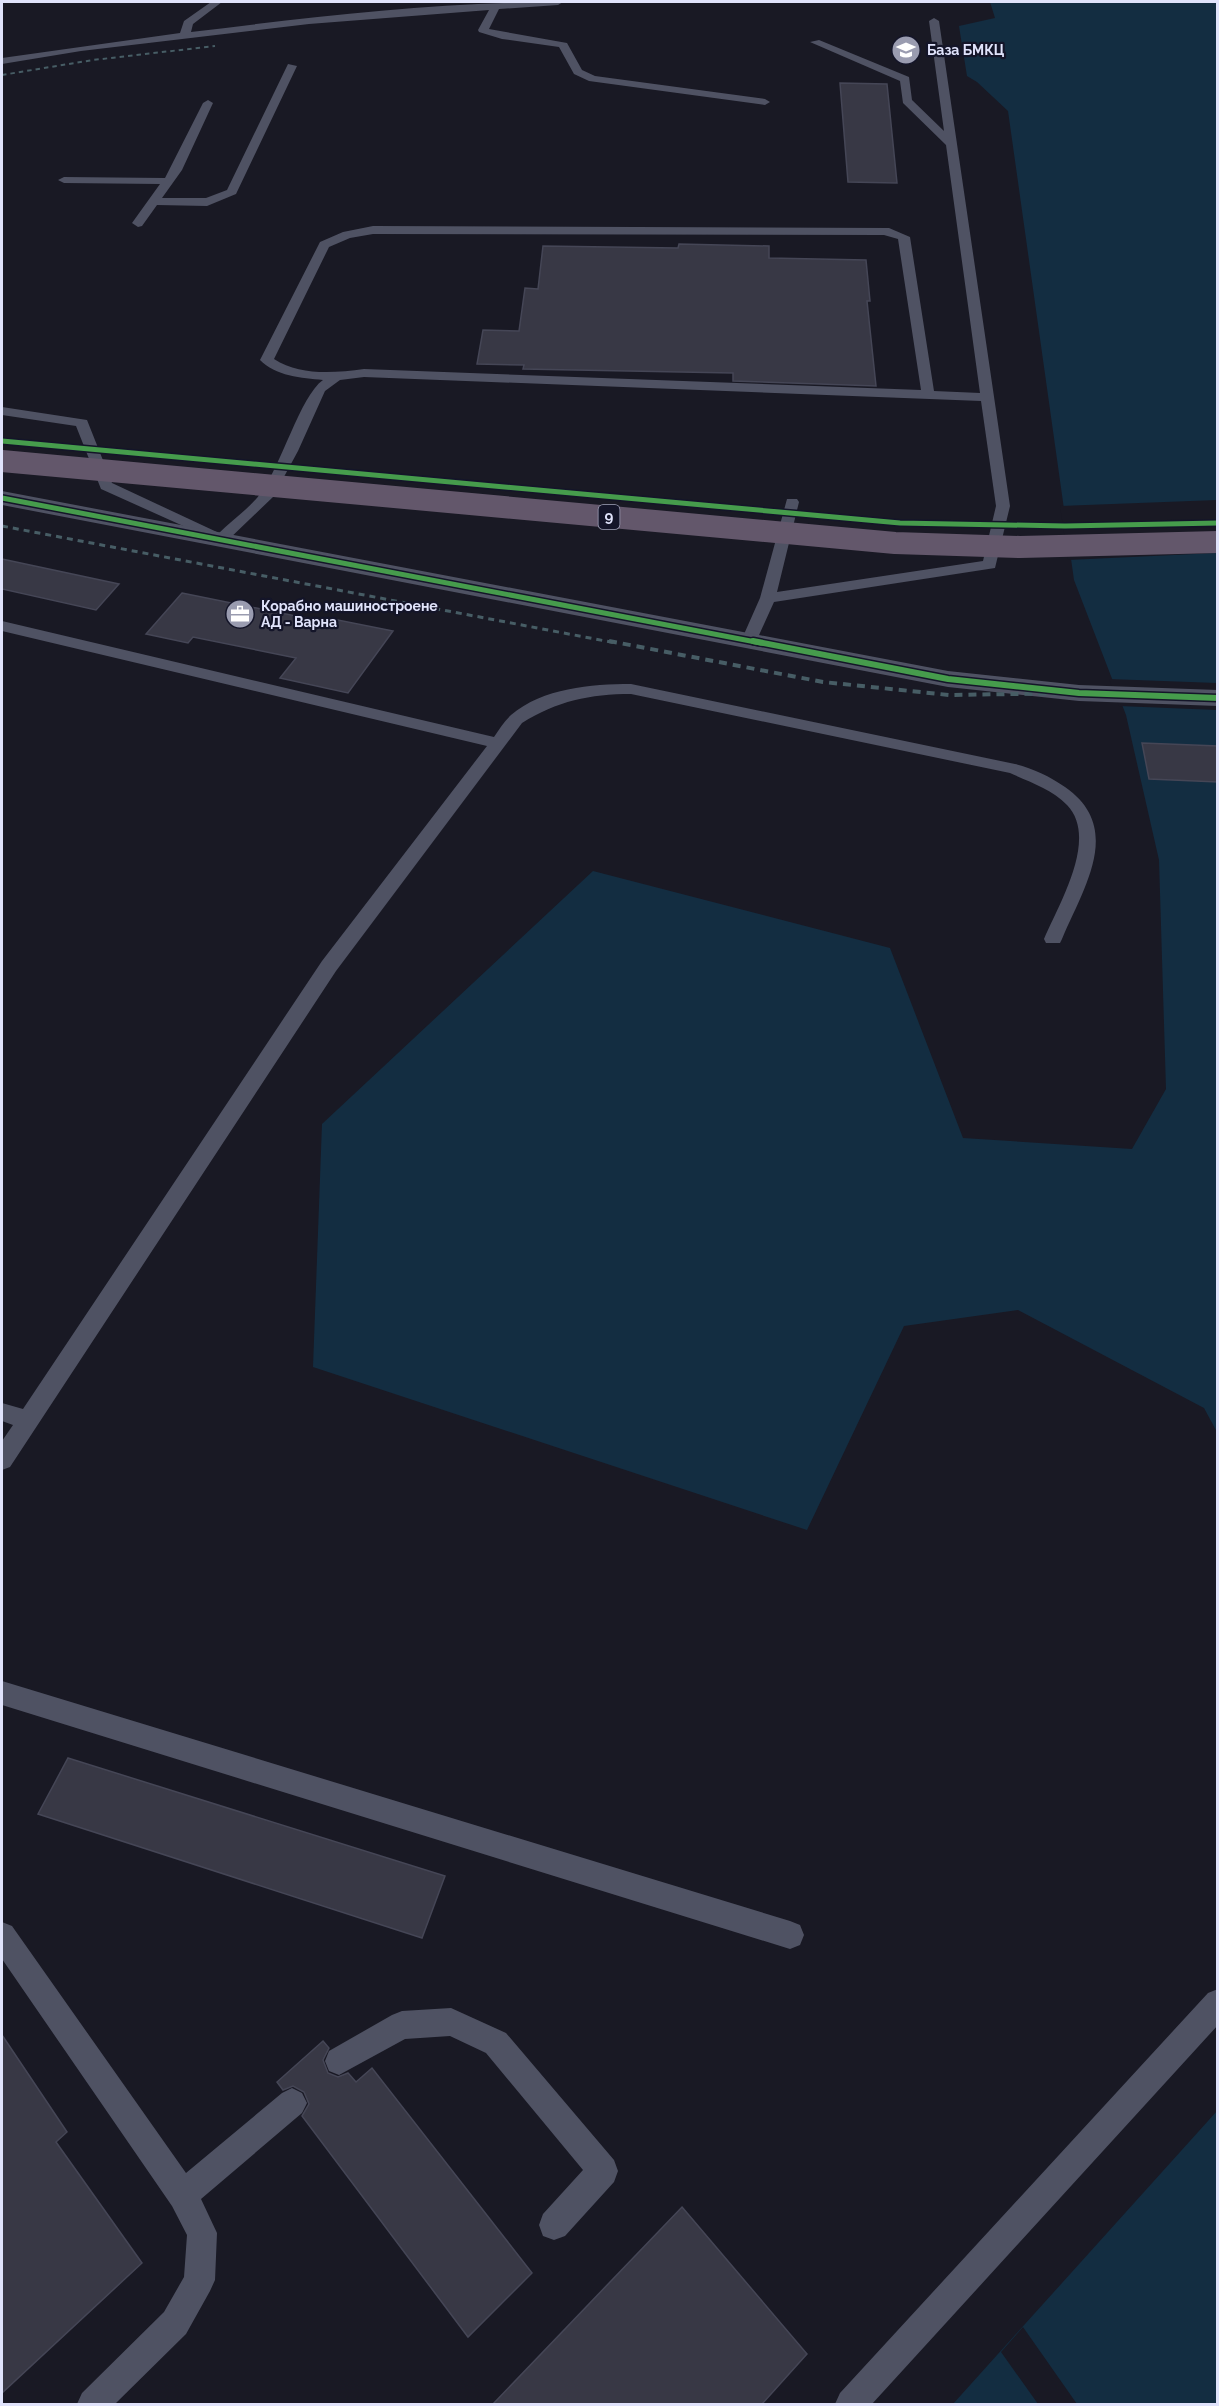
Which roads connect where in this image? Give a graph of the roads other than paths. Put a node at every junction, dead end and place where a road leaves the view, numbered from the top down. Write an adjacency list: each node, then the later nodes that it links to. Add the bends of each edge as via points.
1 (217, 2): 7 (lane, via 188,23)
2 (558, 2): 4 (lane)
3 (344, 8): 5 (lane)
4 (495, 8): 5 (lane); 11 (lane, via 483,30 497,37 563,45 578,72 593,79)
5 (309, 21): 7 (lane)
6 (934, 21): 13 (lane)
7 (185, 34): 9 (lane)
8 (815, 42): 13 (lane, via 904,79 907,101)
9 (2, 61)
10 (292, 66): 16 (lane, via 231,192 207,202)
11 (765, 102)
12 (208, 104): 15 (lane)
13 (950, 143): 20 (lane)
14 (64, 180): 15 (lane)
15 (168, 181): 16 (lane)
16 (154, 201): 17 (lane)
17 (138, 223)
18 (336, 377): 19 (lane, via 364,373); 19 (lane, via 292,372 267,360 324,245 347,235 373,230 885,231 904,237); 27 (lane, via 319,389 266,497)
19 (928, 395): 20 (lane)
20 (987, 397): 29 (lane, via 1003,506 990,565)
21 (2, 411): 27 (lane, via 82,423 106,486)
22 (2, 441): 26 (highway, 9, via 900,523)
23 (2, 461): 28 (highway, 9, bridge, via 895,543 1031,547)
24 (2, 498): 27 (street)
25 (792, 502): 29 (lane)
26 (1218, 524)
27 (221, 539): 31 (street)
28 (1218, 542)
29 (768, 598): 31 (lane)
30 (2, 626): 33 (lane)
31 (749, 641): 32 (street, via 948,679 1079,693)
32 (1218, 698)
33 (497, 743): 34 (lane, via 516,719 540,703 601,688 631,689 1015,769 1062,791 1088,822 1088,855); 36 (lane, via 329,966)
34 (1053, 939)
35 (2, 1412): 36 (lane)
36 (26, 1419): 37 (lane)
37 (2, 1460)
38 (2, 1693): 39 (lane)
39 (790, 1935)
40 (2, 1936): 44 (lane)
41 (1218, 2003): 47 (lane)
42 (339, 2061): 45 (lane, via 402,2025 451,2022 496,2043 603,2171)
43 (292, 2103): 44 (lane)
44 (183, 2195): 46 (lane, via 202,2233 199,2280 175,2323)
45 (554, 2225)
46 (93, 2404)
47 (851, 2404)

